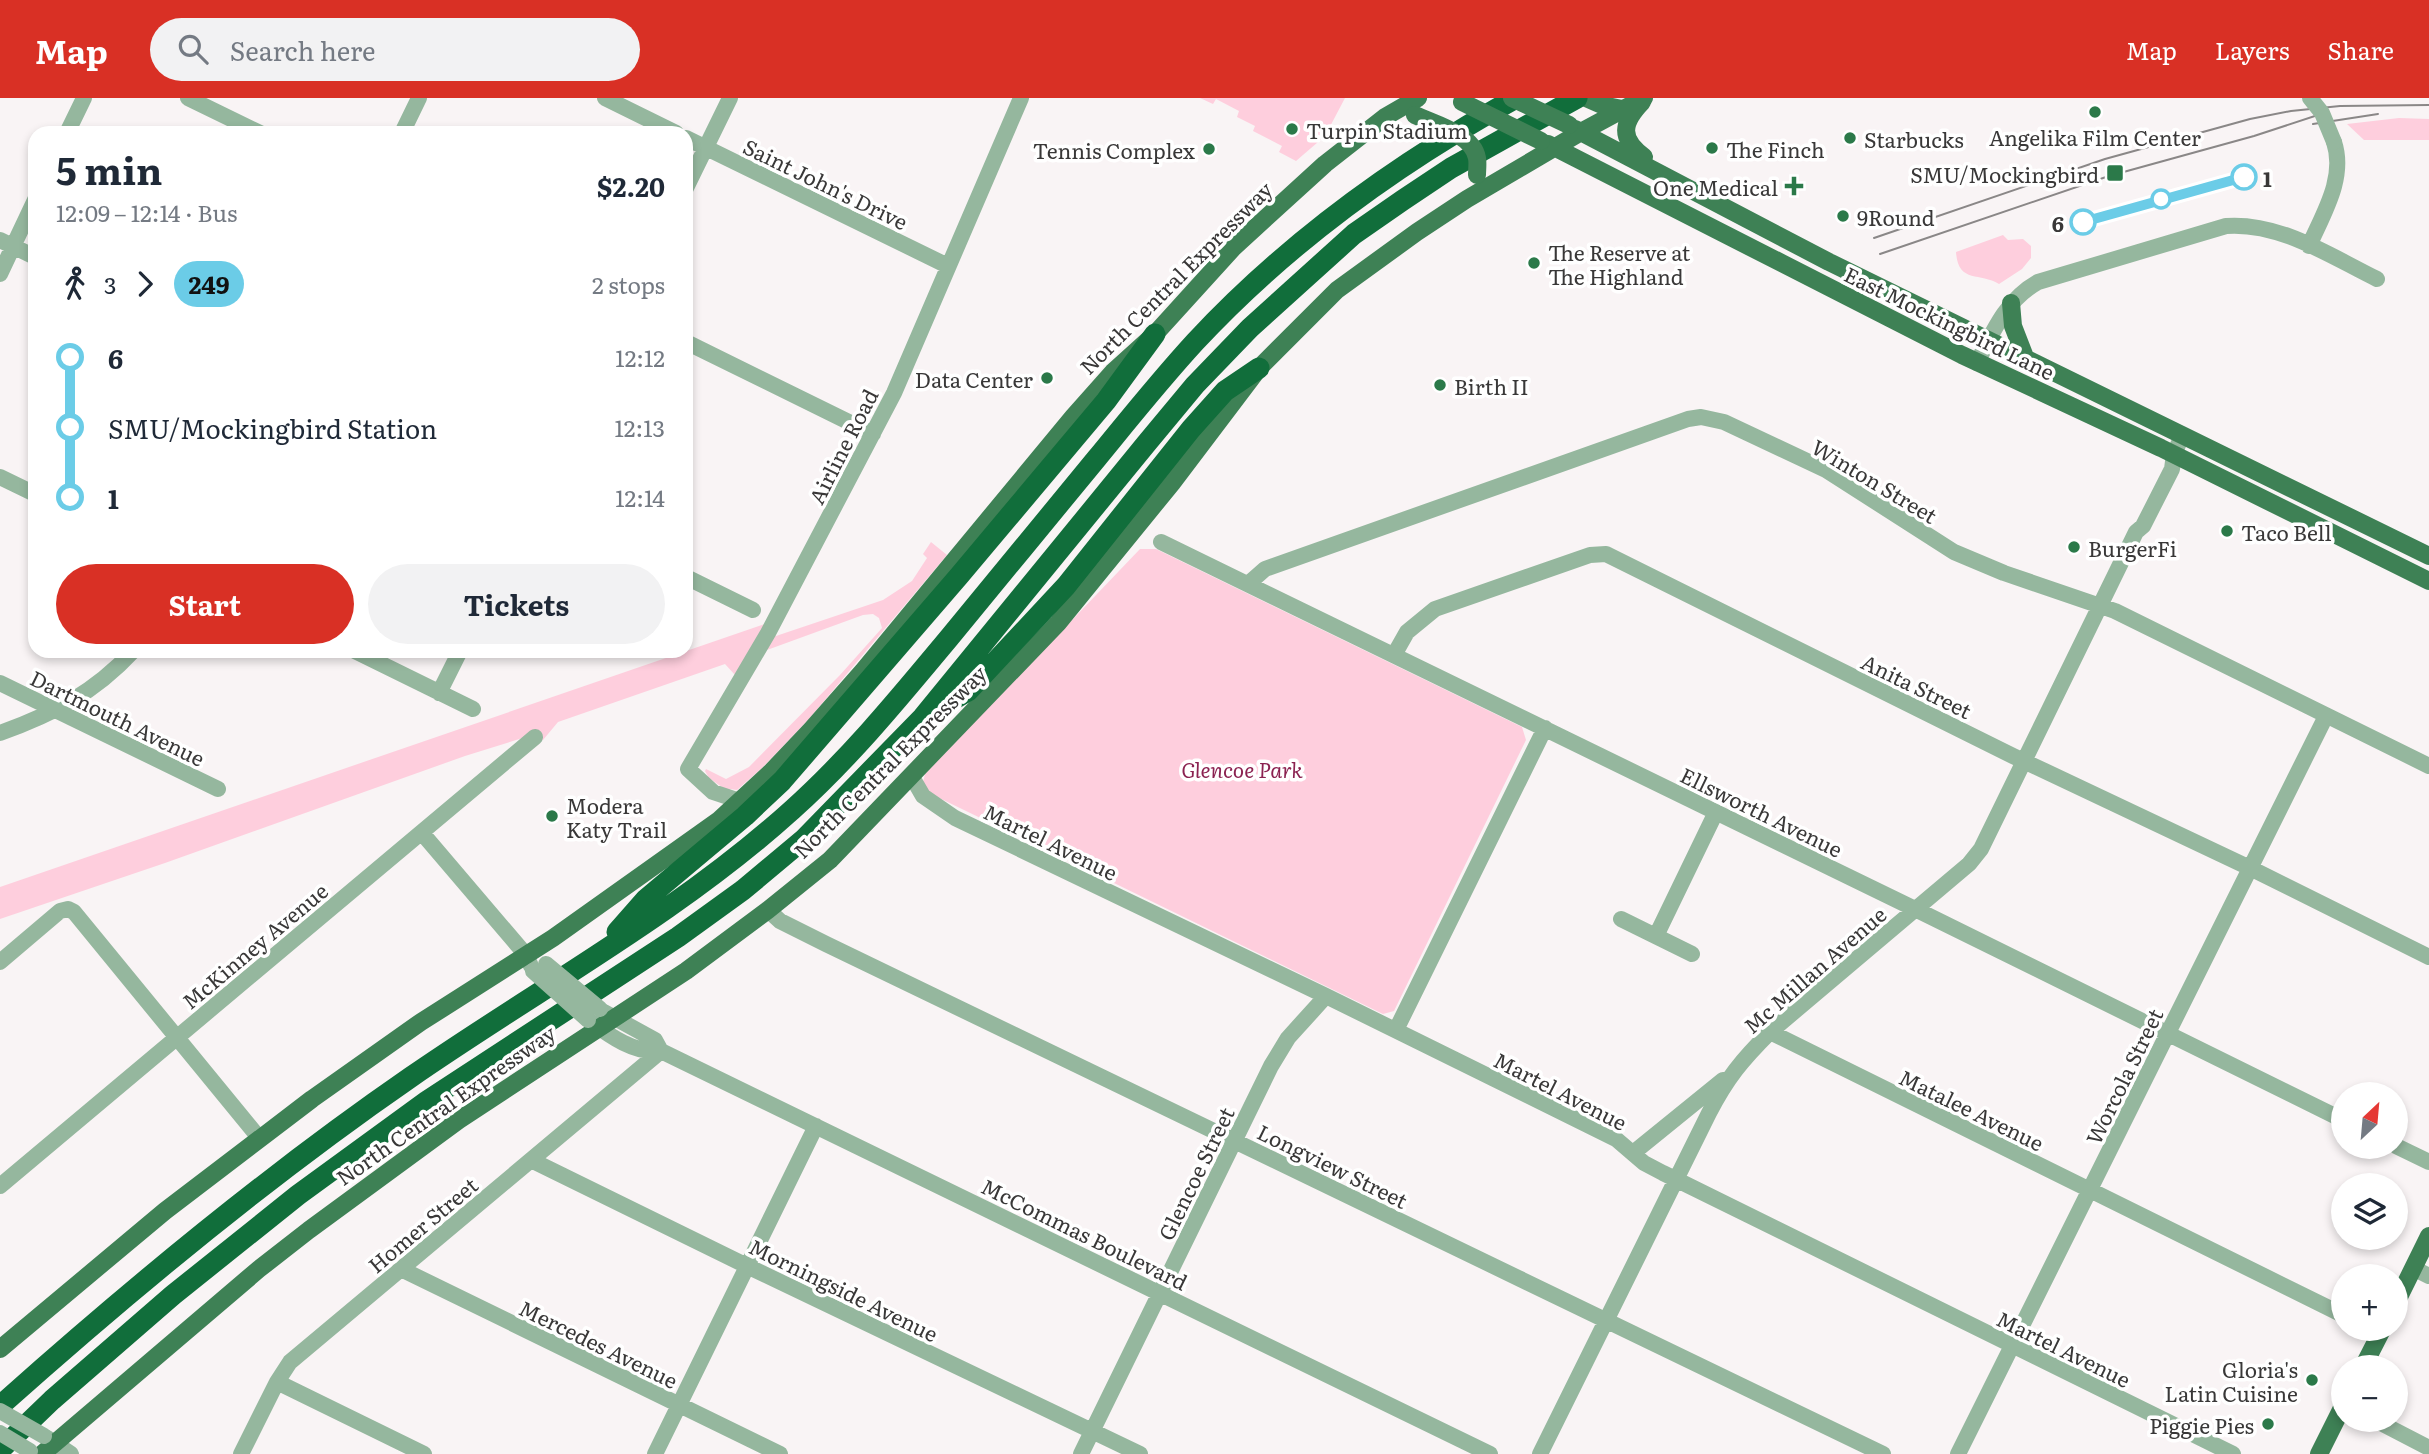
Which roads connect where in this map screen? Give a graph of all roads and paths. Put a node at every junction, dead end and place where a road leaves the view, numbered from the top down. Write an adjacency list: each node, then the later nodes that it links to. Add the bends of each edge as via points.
1 (84, 98): 17 (street)
2 (188, 98): 18 (street)
3 (419, 98): 19 (street)
4 (605, 98): 20 (street)
5 (730, 98): 24 (street)
6 (1021, 98): 34 (street, Airline Road)
7 (1394, 98): 16 (main road)
8 (1514, 98): 21 (main road, East Mockingbird Lane, bridge); 89 (highway, North Central Expressway, via 1371,187 1252,285 1170,370 906,691 839,765 719,871)
9 (1577, 98): 71 (highway, North Central Expressway, via 1451,168 1354,234 1250,328 1179,405)
10 (1586, 98): 15 (main road)
11 (1645, 98): 15 (main road, North Central Expressway); 26 (main road, via 1628,120 1626,136 1633,148)
12 (2310, 98): 32 (street, bridge, via 2322,113 2338,161 2336,181)
13 (1458, 100): 23 (main road, East Mockingbird Lane, bridge)
14 (1416, 106): 16 (main road); 27 (main road, bridge, via 1462,137 1477,156 1477,175)
15 (1616, 107): 21 (main road, North Central Expressway)
16 (1385, 117): 40 (main road, North Central Expressway, via 1253,229)
17 (70, 126)
18 (246, 126)
19 (405, 126)
20 (662, 126)
21 (1575, 129): 23 (main road, North Central Expressway); 26 (main road, East Mockingbird Lane)
22 (693, 142): 24 (street, Saint John's Drive)
23 (1548, 144): 27 (main road, North Central Expressway); 31 (main road, East Mockingbird Lane)
24 (706, 148): 25 (street); 34 (street, Saint John's Drive)
25 (693, 174)
26 (1668, 176): 29 (main road, East Mockingbird Lane)
27 (1466, 200): 45 (main road, North Central Expressway, via 1337,290)
28 (28, 211): 30 (street)
29 (1752, 222): 31 (main road); 37 (main road, East Mockingbird Lane)
30 (7, 244): 33 (street); 35 (street)
31 (1742, 244): 39 (main road, East Mockingbird Lane)
32 (2309, 246): 36 (street); 38 (street, via 2276,231 2226,226 2038,282)
33 (28, 254)
34 (948, 266): 48 (street, Airline Road)
35 (0, 274)
36 (2377, 279)
37 (1899, 295): 39 (main road); 41 (main road, East Mockingbird Lane)
38 (2011, 303): 41 (street); 43 (main road, via 2013,326)
39 (1888, 318): 44 (main road, East Mockingbird Lane)
40 (1155, 334): 80 (main road, North Central Expressway, via 1073,417 863,671); 89 (highway, via 1097,411 782,781 646,899)
41 (1989, 339): 43 (main road, East Mockingbird Lane); 44 (street)
42 (693, 345): 48 (street)
43 (2025, 357): 46 (main road, East Mockingbird Lane)
44 (1978, 363): 47 (main road, East Mockingbird Lane)
45 (1259, 368): 71 (highway, via 1226,391 1191,429 1066,586 968,691); 77 (main road, North Central Expressway, via 1058,623)
46 (2071, 380): 47 (main road); 49 (main road, East Mockingbird Lane)
47 (2061, 400): 50 (main road, East Mockingbird Lane)
48 (873, 434): 79 (street, Airline Road, via 768,634 688,769)
49 (2182, 436): 50 (street, Mc Millan Avenue); 53 (main road, East Mockingbird Lane)
50 (2174, 454): 54 (main road, East Mockingbird Lane); 60 (street, Mc Millan Avenue, via 2172,469)
51 (0, 477): 52 (street)
52 (28, 491)
53 (2337, 511): 54 (main road); 56 (main road, East Mockingbird Lane)
54 (2328, 531): 58 (main road, East Mockingbird Lane)
55 (1161, 542): 59 (street, Ellsworth Avenue)
56 (2429, 556)
57 (693, 580): 61 (street)
58 (2429, 581)
59 (1248, 584): 60 (street, Winton Street, via 1265,569 1701,416 1724,422 1826,470 1954,552); 62 (street, Ellsworth Avenue)
60 (2100, 607): 70 (street, Winton Street); 75 (street, Mc Millan Avenue)
61 (753, 610)
62 (1394, 655): 72 (street, Ellsworth Avenue); 75 (street, Anita Street, via 1407,632 1435,609 1590,555 1606,554)
63 (125, 658): 69 (street)
64 (369, 658): 67 (street)
65 (456, 658): 67 (street)
66 (0, 683): 69 (street, Dartmouth Avenue)
67 (439, 693): 68 (street)
68 (473, 709)
69 (57, 710): 73 (street); 78 (street, Dartmouth Avenue)
70 (2326, 716): 76 (street, Winton Street); 84 (street, Worcola Street)
71 (923, 717): 132 (highway, North Central Expressway, via 804,839 743,890 427,1101 298,1195 173,1295)
72 (1545, 728): 81 (street, Ellsworth Avenue); 96 (street)
73 (0, 733)
74 (536, 737): 83 (street, McKinney Avenue)
75 (2025, 761): 84 (street, Anita Street); 85 (street, Mc Millan Avenue, via 1981,849)
76 (2429, 766)
77 (912, 777): 86 (main road, North Central Expressway, via 830,860); 94 (street, Martel Avenue, via 923,796 955,818)
78 (218, 789)
79 (713, 792): 80 (street, Airline Road); 82 (street)
80 (740, 801): 82 (main road, North Central Expressway)
81 (1716, 812): 85 (street, Ellsworth Avenue); 88 (street)
82 (719, 820): 93 (main road, North Central Expressway, via 622,890)
83 (422, 833): 93 (street, McCommas Boulevard); 99 (street, McKinney Avenue)
84 (2250, 868): 91 (street, Anita Street); 98 (street, Worcola Street)
85 (1915, 909): 97 (street, Mc Millan Avenue); 98 (street, Ellsworth Avenue)
86 (768, 910): 95 (main road, North Central Expressway, via 686,971); 105 (street, Longview Street, via 780,921)
87 (1621, 919): 88 (street)
88 (1656, 936): 90 (street)
89 (601, 951): 125 (highway, North Central Expressway, via 403,1082 274,1177 138,1285)
90 (1692, 954)
91 (2429, 957)
92 (0, 962): 99 (street, via 68,909)
93 (535, 963): 95 (street, McCommas Boulevard, bridge); 104 (main road, North Central Expressway, via 421,1021)
94 (1326, 996): 96 (street, Martel Avenue); 105 (street, Glencoe Street, via 1279,1050)
95 (600, 1019): 100 (street, McCommas Boulevard, via 615,1038 646,1053); 130 (main road, North Central Expressway, via 258,1269)
96 (1396, 1030): 107 (street, Martel Avenue, via 1616,1139)
97 (1770, 1032): 101 (street, Mc Millan Avenue); 112 (street, Matalee Avenue)
98 (2167, 1033): 102 (street, Ellsworth Avenue); 112 (street, Worcola Street)
99 (177, 1038): 104 (street); 111 (street, McKinney Avenue)
100 (661, 1051): 103 (street, McCommas Boulevard); 108 (street, Homer Street)
101 (1731, 1074): 107 (street); 110 (street, Mc Millan Avenue)
102 (2331, 1114)
103 (816, 1126): 114 (street); 118 (street, McCommas Boulevard)
104 (260, 1139): 122 (main road, North Central Expressway)
105 (1234, 1141): 118 (street, Glencoe Street); 120 (street, Longview Street)
106 (2408, 1152): 109 (street)
107 (1633, 1153): 110 (street, Martel Avenue)
108 (531, 1160): 114 (street, Morningside Avenue); 115 (street, Homer Street)
109 (2429, 1162)
110 (1676, 1180): 120 (street, Mc Millan Avenue); 121 (street, Martel Avenue)
111 (0, 1186)
112 (2090, 1191): 119 (street, Matalee Avenue); 121 (street, Worcola Street)
113 (2429, 1236): 116 (main road)
114 (747, 1266): 124 (street); 127 (street, Morningside Avenue)
115 (401, 1269): 123 (street, Homer Street, via 290,1362); 124 (street, Mercedes Avenue)
116 (2421, 1272): 117 (main road)
117 (2408, 1288)
118 (1160, 1292): 127 (street, Glencoe Street); 140 (street, McCommas Boulevard)
119 (2331, 1309)
120 (1606, 1320): 141 (street, Mc Millan Avenue); 142 (street, Longview Street)
121 (2012, 1346): 143 (street, Worcola Street); 144 (street, Martel Avenue)
122 (0, 1349)
123 (277, 1382): 134 (street, Homer Street); 135 (street)
124 (679, 1405): 136 (street); 137 (street, Mercedes Avenue)
125 (0, 1407): 130 (street, bridge)
126 (2331, 1430): 145 (main road)
127 (1092, 1431): 138 (street, Glencoe Street); 139 (street, Morningside Avenue)
128 (2398, 1432): 131 (street)
129 (0, 1433): 130 (street, bridge)
130 (42, 1447): 133 (street)
131 (2429, 1448)
132 (0, 1450)
133 (71, 1454)
134 (241, 1454)
135 (424, 1454)
136 (655, 1454)
137 (780, 1454)
138 (1081, 1454)
139 (1140, 1454)
140 (1490, 1454)
141 (1540, 1454)
142 (1883, 1454)
143 (1958, 1454)
144 (2233, 1454)
145 (2319, 1454)

